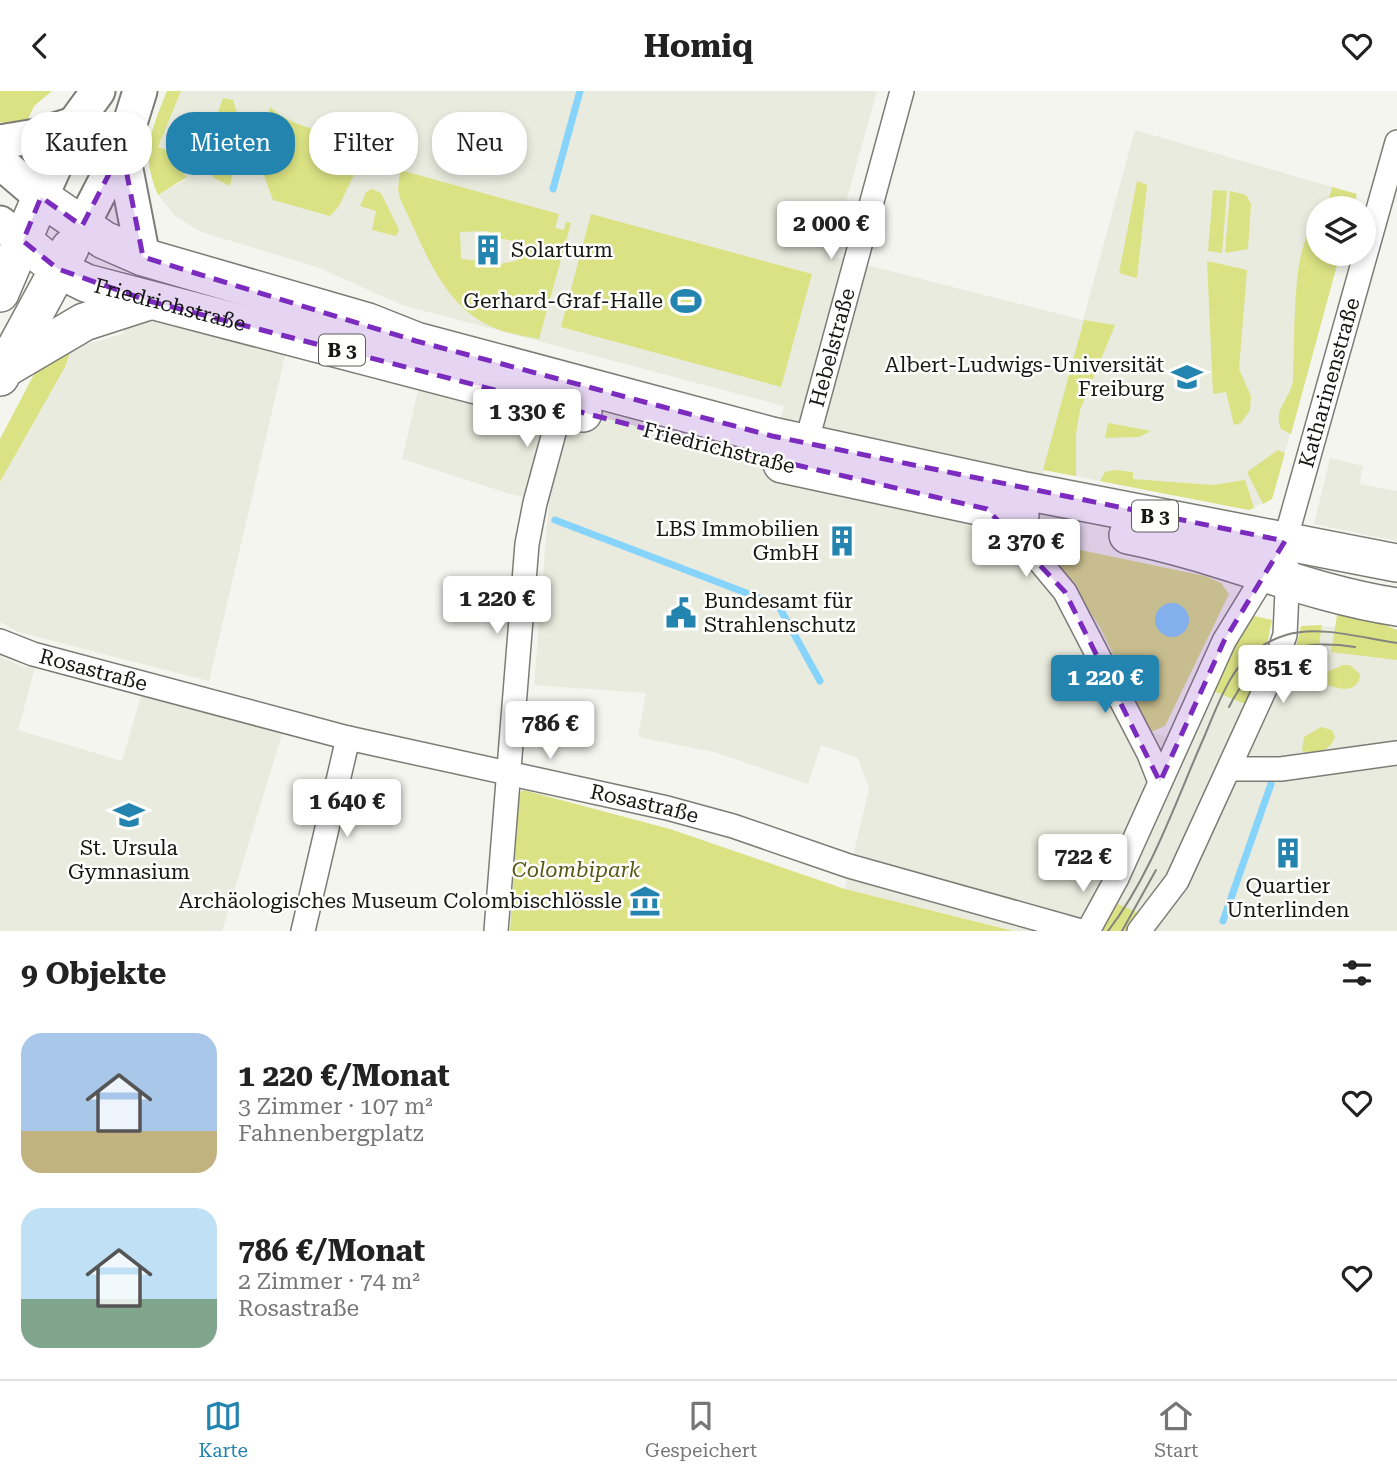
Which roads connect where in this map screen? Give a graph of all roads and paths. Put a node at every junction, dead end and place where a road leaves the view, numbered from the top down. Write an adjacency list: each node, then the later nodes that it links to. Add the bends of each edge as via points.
1 (98, 91): 4 (main road)
2 (140, 91): 5 (main road)
3 (902, 91): 22 (street, Hebelstraße)
4 (83, 112)
5 (133, 112)
6 (21, 139): 7 (main road)
7 (0, 142)
8 (1397, 142): 24 (street, Katharinenstraße)
9 (0, 162): 13 (main road)
10 (51, 175): 13 (main road)
11 (110, 175): 14 (main road)
12 (127, 175): 16 (main road)
13 (41, 197): 14 (main road, B 3); 15 (main road)
14 (82, 226): 16 (main road, Friedrichstraße / B 3); 17 (main road)
15 (11, 232): 17 (main road, Friedrichstraße); 18 (main road)
16 (143, 257): 22 (main road, Friedrichstraße / B 3, via 368,322 416,341)
17 (58, 269): 19 (main road, Friedrichstraße, via 86,283); 20 (main road)
18 (0, 293)
19 (149, 301): 20 (main road, via 84,322); 21 (main road, Friedrichstraße / B 3)
20 (2, 373)
21 (561, 407): 23 (main road, Friedrichstraße / B 3, via 828,475); 32 (street, via 527,544)
22 (806, 444): 24 (main road, Friedrichstraße / B 3)
23 (986, 509): 26 (main road, Friedrichstraße / B 3, via 1159,541); 33 (street, via 1065,592)
24 (1285, 541): 25 (main road, B 3); 26 (street, Katharinenstraße)
25 (1397, 563)
26 (1278, 577): 27 (main road, B 3, via 1322,592); 31 (street, via 1285,635 1281,652); 33 (street, Katharinenstraße, via 1224,641)
27 (1397, 607)
28 (0, 641): 29 (street, Rosastraße, via 33,655)
29 (348, 738): 32 (street, Rosastraße); 35 (street)
30 (1397, 753): 31 (street, via 1255,771)
31 (1228, 769): 34 (street)
32 (507, 775): 36 (street); 37 (street, Rosastraße, via 733,826 849,866)
33 (1160, 782): 38 (street, Katharinenstraße)
34 (1152, 927)
35 (303, 931)
36 (496, 931)
37 (1080, 931)
38 (1088, 931)

